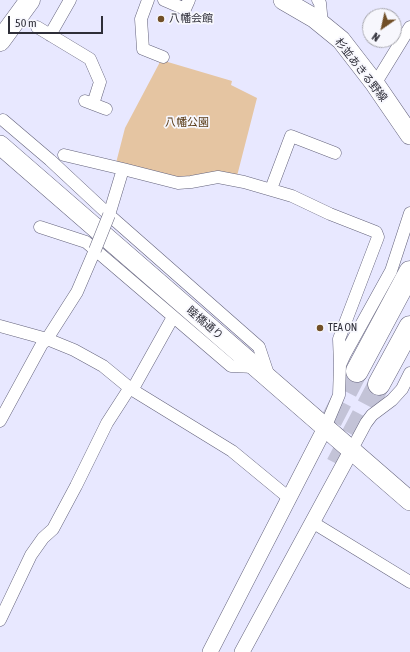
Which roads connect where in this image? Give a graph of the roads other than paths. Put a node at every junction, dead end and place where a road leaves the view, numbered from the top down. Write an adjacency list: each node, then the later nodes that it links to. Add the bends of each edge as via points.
1 (30, 0): 12 (highway)
2 (70, 0): 11 (street)
3 (148, 0): 13 (street, via 141,19 143,50)
4 (164, 0): 5 (street, via 185,9)
5 (189, 0)
6 (283, 0): 8 (main road, 杉並あきる野線)
7 (320, 1): 8 (street)
8 (322, 24): 14 (main road, 杉並あきる野線, via 341,40)
9 (37, 26): 11 (street)
10 (410, 27): 14 (street)
11 (50, 35): 15 (street, via 90,59 100,82 89,103)
12 (0, 41)
13 (162, 56)
14 (374, 84): 17 (main road, 杉並あきる野線)
15 (106, 109)
16 (3, 120): 24 (street)
17 (410, 135)
18 (0, 145): 33 (main road, 睦橋通り)
19 (335, 153): 22 (street, via 291,136)
20 (64, 155): 21 (street)
21 (123, 169): 22 (street, via 178,183 218,177); 24 (street)
22 (271, 189): 32 (street, via 376,232 378,238 339,339)
23 (410, 213): 32 (street, via 391,271 345,354)
24 (109, 215): 26 (street, bridge); 33 (street, via 259,347)
25 (40, 227): 26 (street, via 86,242)
26 (95, 250): 28 (street); 31 (street, via 78,292)
27 (410, 272): 32 (highway)
28 (173, 317): 33 (street, via 231,366); 36 (street)
29 (0, 326): 31 (street)
30 (410, 327): 35 (highway)
31 (48, 338): 36 (street, via 103,366); 37 (street, via 42,344)
32 (349, 368): 38 (street)
33 (263, 372): 38 (main road, 睦橋通り)
34 (410, 373): 39 (street, via 402,389 372,415)
35 (379, 384)
36 (131, 388): 40 (street, via 232,451); 44 (street, via 107,423 53,529 30,555)
37 (0, 421)
38 (325, 428): 39 (main road, 睦橋通り); 40 (street)
39 (351, 451): 41 (main road, 睦橋通り); 42 (street)
40 (289, 498): 45 (street)
41 (410, 501)
42 (312, 522): 43 (street); 46 (street)
43 (410, 582)
44 (0, 620)
45 (210, 652)
46 (242, 652)

